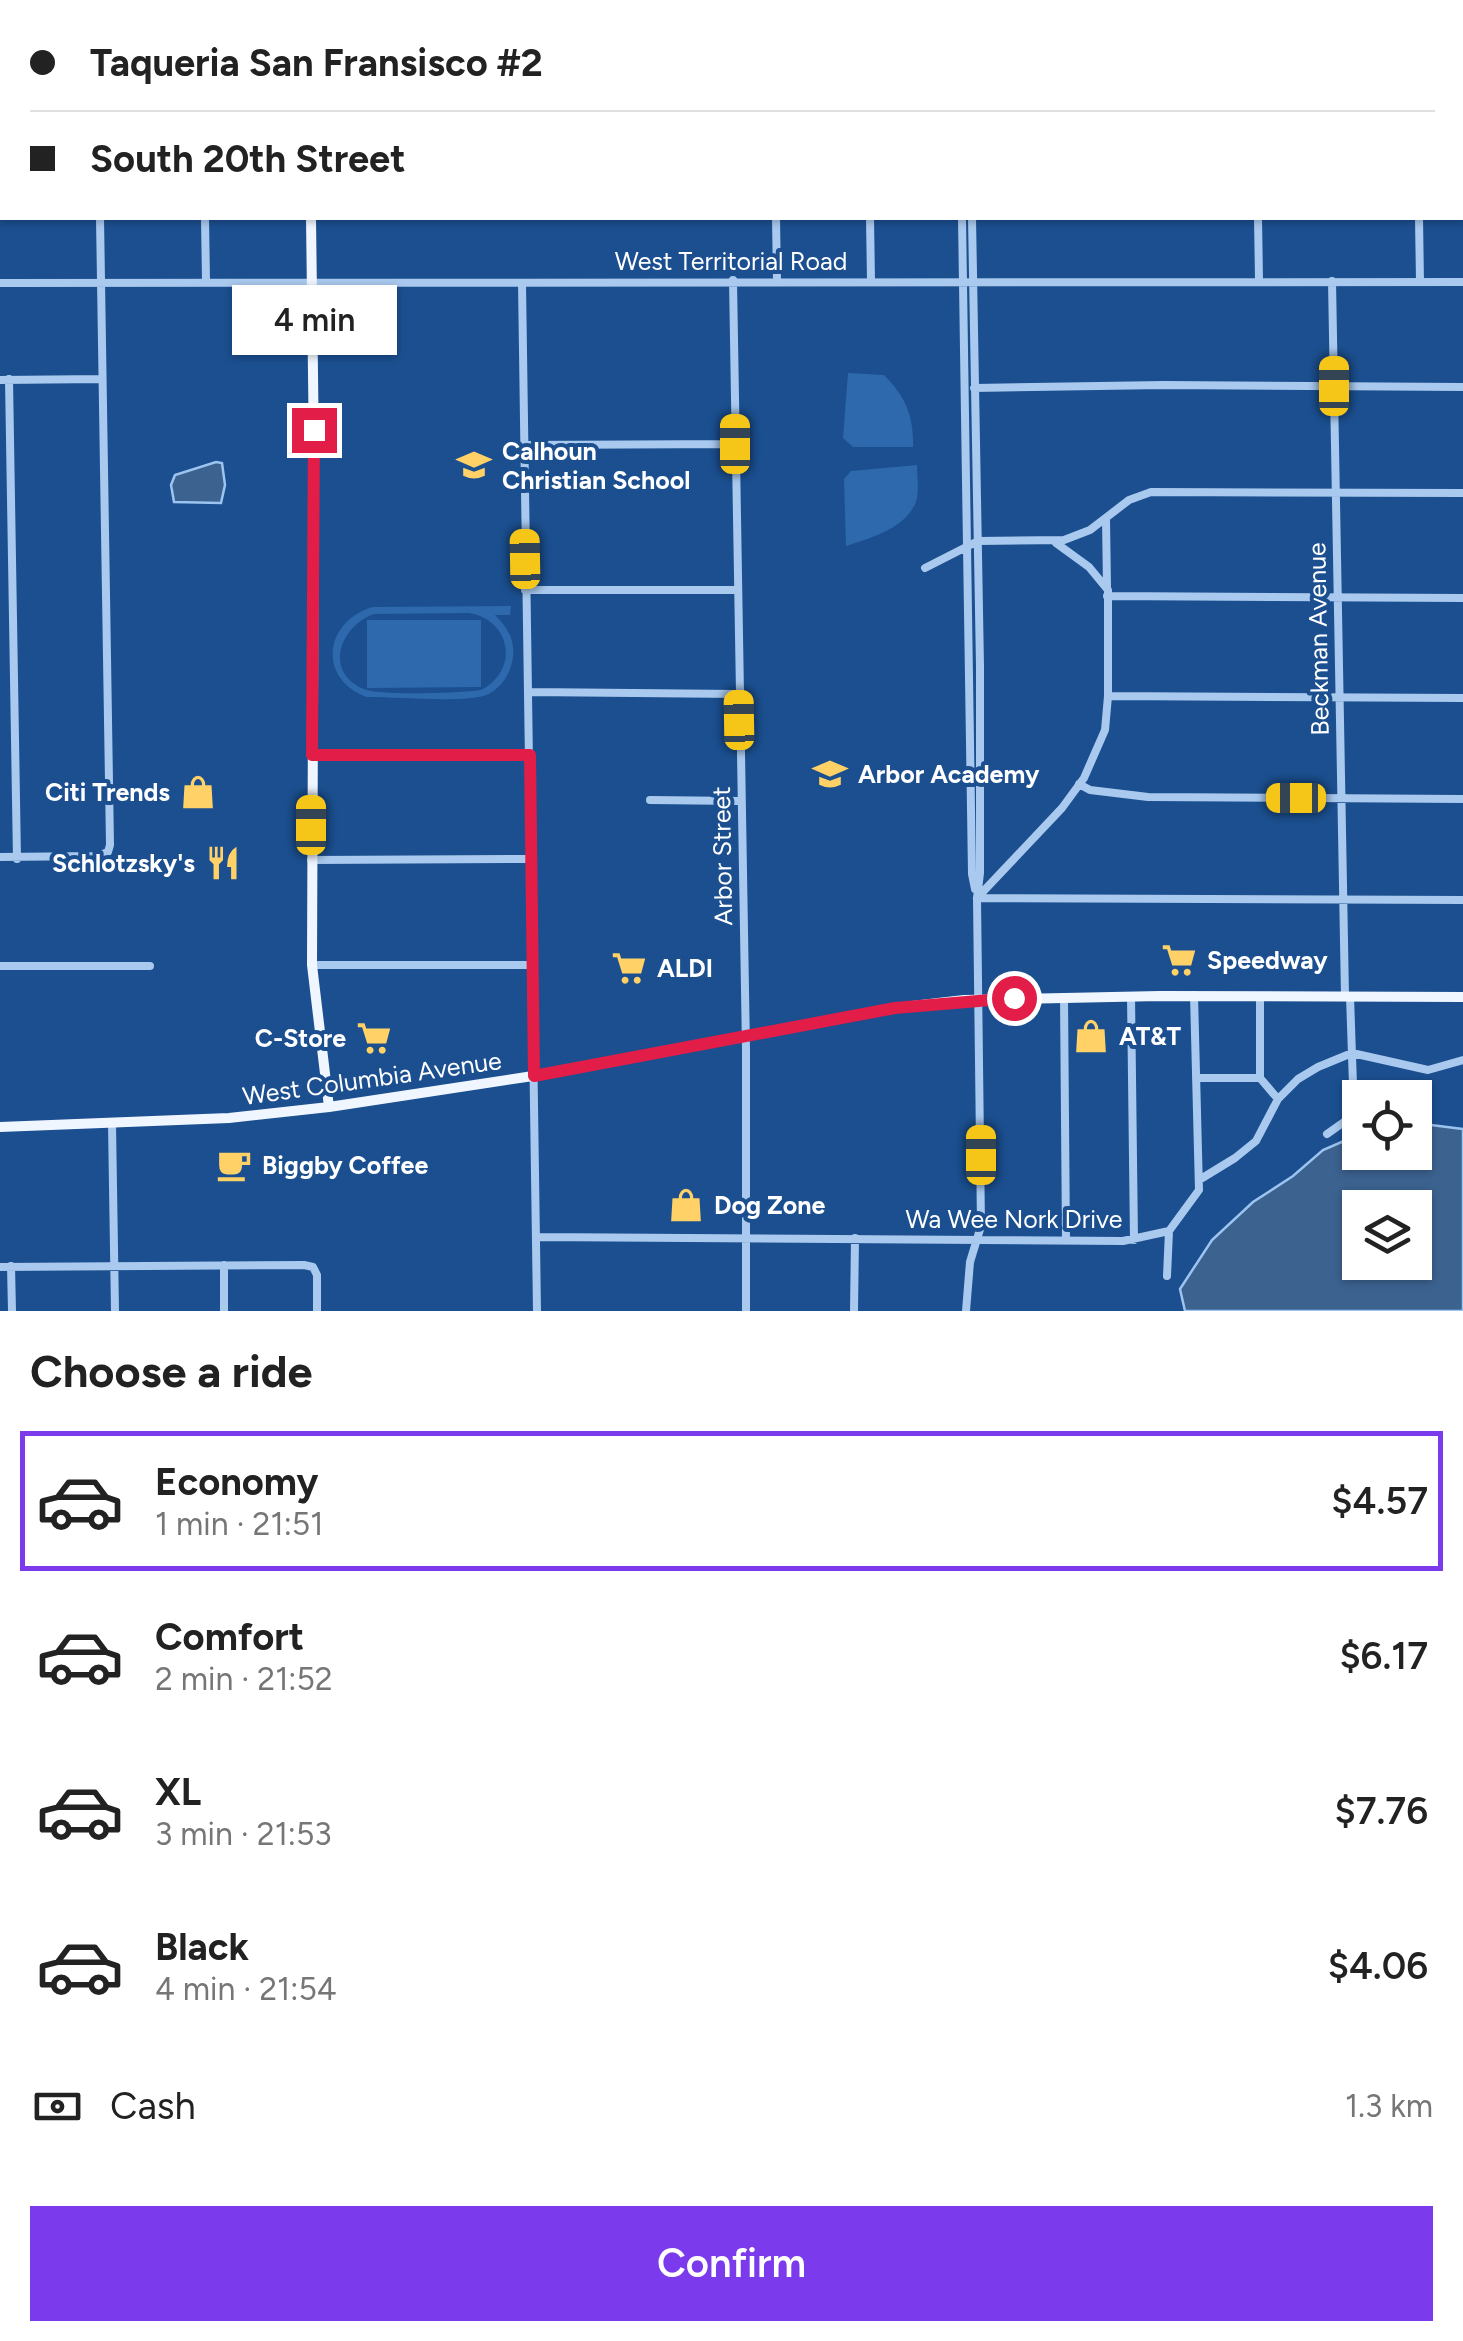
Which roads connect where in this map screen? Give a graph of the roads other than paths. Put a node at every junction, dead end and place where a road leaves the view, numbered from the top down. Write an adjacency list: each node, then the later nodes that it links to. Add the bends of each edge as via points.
1 (100, 220): 17 (street)
2 (205, 220): 18 (street)
3 (310, 220): 19 (main road)
4 (776, 220): 11 (street)
5 (870, 220): 12 (street)
6 (962, 220): 13 (street)
7 (972, 220): 14 (street)
8 (1258, 220): 15 (street)
9 (1419, 220): 20 (street)
10 (733, 280): 11 (street, West Territorial Road); 23 (street, West Territorial Road); 30 (street, Arbor Street)
11 (777, 280): 12 (street, West Territorial Road)
12 (871, 280): 13 (street, West Territorial Road)
13 (962, 280): 14 (street, West Territorial Road); 28 (street)
14 (973, 280): 15 (street, West Territorial Road); 28 (street)
15 (1259, 280): 16 (street, West Territorial Road)
16 (1332, 281): 20 (street, West Territorial Road); 26 (street, Beckman Avenue)
17 (101, 282): 18 (street, West Territorial Road); 22 (street, West Territorial Road); 24 (street)
18 (206, 282): 19 (street, West Territorial Road)
19 (312, 282): 23 (street, West Territorial Road); 49 (main road)
20 (1420, 282): 21 (street, West Territorial Road)
21 (1463, 282)
22 (0, 283)
23 (522, 283): 29 (street)
24 (102, 379): 25 (street); 57 (street, via 110,846 97,856)
25 (4, 380): 48 (street)
26 (1334, 386): 27 (street); 28 (street); 31 (street, Beckman Avenue)
27 (1463, 387)
28 (969, 388): 34 (street)
29 (522, 444): 30 (street); 37 (street)
30 (735, 444): 38 (street, Arbor Street)
31 (1336, 491): 32 (street); 33 (street, via 1151,492); 40 (street, Beckman Avenue)
32 (1463, 493)
33 (1106, 518): 35 (street); 39 (street)
34 (973, 543): 35 (street); 36 (street); 60 (street)
35 (1056, 543): 39 (street, via 1089,567)
36 (925, 568)
37 (526, 590): 38 (street); 42 (street)
38 (737, 590): 43 (street, Arbor Street)
39 (1108, 593): 40 (street); 44 (street)
40 (1338, 597): 41 (street); 45 (street, Beckman Avenue)
41 (1463, 598)
42 (529, 692): 43 (street); 50 (street)
43 (738, 694): 55 (street, Arbor Street)
44 (1108, 696): 45 (street); 51 (street, via 1105,730)
45 (1339, 697): 46 (street); 52 (street, Beckman Avenue)
46 (1463, 698)
47 (0, 713): 48 (street)
48 (14, 714): 57 (street)
49 (312, 755): 50 (street); 59 (main road)
50 (530, 755): 58 (street)
51 (1079, 784): 52 (street, via 1148,797); 60 (street)
52 (1341, 798): 53 (street); 61 (street, Beckman Avenue)
53 (1463, 799)
54 (650, 800): 55 (street)
55 (740, 801): 74 (street, Arbor Street)
56 (0, 857): 57 (street)
57 (17, 859)
58 (530, 859): 59 (street); 64 (street)
59 (311, 860): 63 (main road)
60 (976, 898): 61 (street); 73 (street)
61 (1343, 899): 62 (street); 70 (street, Beckman Avenue)
62 (1463, 900)
63 (312, 965): 64 (street); 81 (main road)
64 (532, 965): 77 (street)
65 (0, 966): 66 (street)
66 (150, 966)
67 (1130, 996): 68 (main road, West Columbia Avenue); 72 (main road, West Columbia Avenue); 92 (street)
68 (1194, 996): 69 (main road, West Columbia Avenue); 78 (street)
69 (1260, 996): 70 (main road, West Columbia Avenue); 79 (street)
70 (1348, 996): 71 (main road, West Columbia Avenue); 75 (street, Beckman Avenue)
71 (1463, 996)
72 (1064, 997): 73 (main road, West Columbia Avenue); 91 (street)
73 (980, 999): 74 (main road, West Columbia Avenue); 90 (street)
74 (745, 1036): 77 (main road, West Columbia Avenue); 88 (street, Arbor Street)
75 (1352, 1053): 76 (street, via 1428,1070); 80 (street, via 1298,1079); 84 (street, Beckman Avenue, via 1354,1116)
76 (1463, 1060)
77 (534, 1076): 81 (main road, West Columbia Avenue); 87 (street)
78 (1196, 1078): 79 (street); 85 (street)
79 (1260, 1078): 80 (street)
80 (1278, 1099): 85 (street, via 1256,1140)
81 (329, 1107): 82 (main road, West Columbia Avenue)
82 (112, 1124): 83 (main road, West Columbia Avenue); 94 (street)
83 (0, 1127)
84 (1328, 1134)
85 (1199, 1180): 86 (street, via 1197,1197)
86 (1169, 1231): 92 (street, Wa Wee Nork Drive); 97 (street)
87 (536, 1236): 88 (street, Wa Wee Nork Drive); 102 (street)
88 (746, 1237): 89 (street, Wa Wee Nork Drive); 103 (street, Arbor Street)
89 (854, 1238): 90 (street, Wa Wee Nork Drive); 104 (street)
90 (977, 1240): 91 (street, Wa Wee Nork Drive); 105 (street)
91 (1066, 1240): 92 (street, Wa Wee Nork Drive)
92 (1134, 1240)
93 (224, 1264): 94 (street); 100 (street); 101 (street, via 313,1267)
94 (114, 1265): 96 (street); 99 (street)
95 (0, 1266): 96 (street)
96 (12, 1266): 98 (street)
97 (1167, 1276)
98 (12, 1311)
99 (115, 1311)
100 (224, 1311)
101 (317, 1311)
102 (537, 1311)
103 (746, 1311)
104 (854, 1311)
105 (966, 1311)

